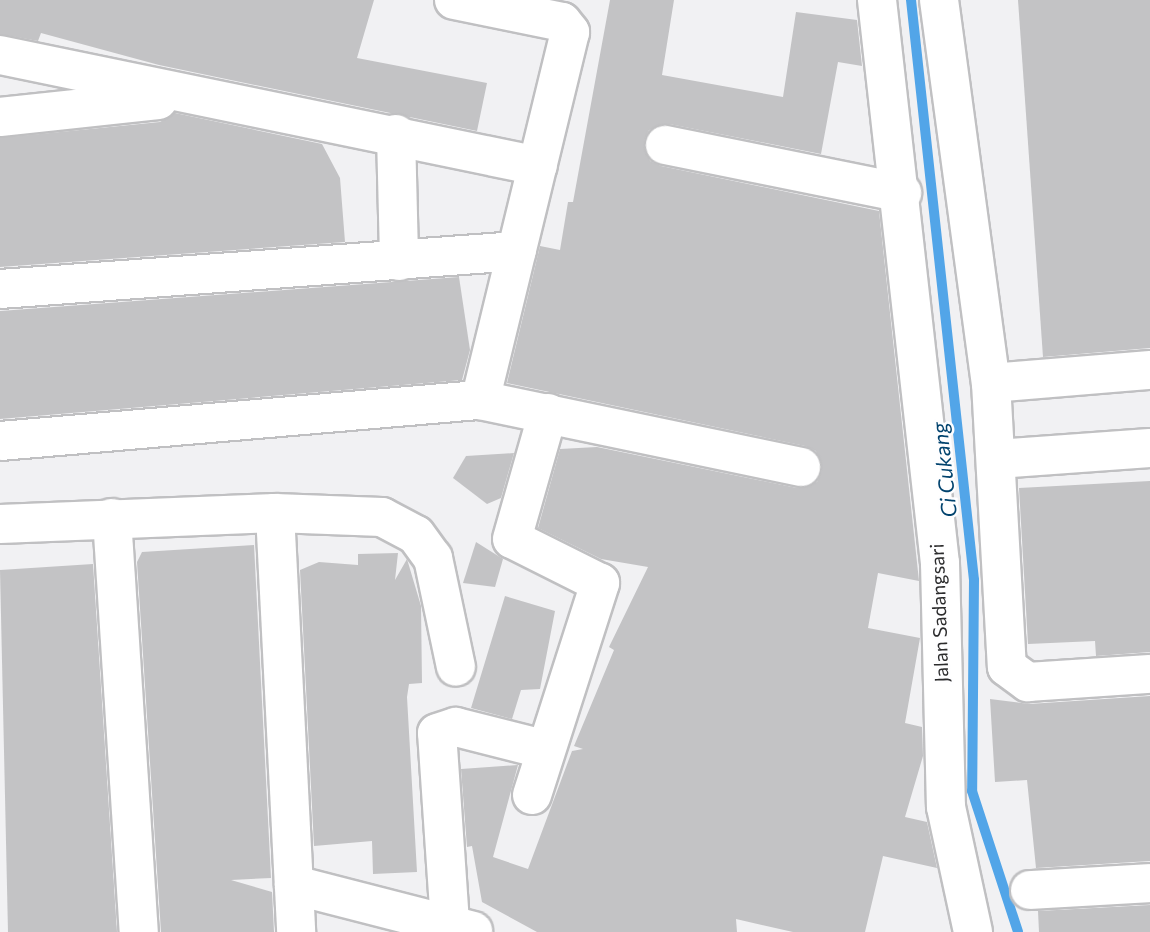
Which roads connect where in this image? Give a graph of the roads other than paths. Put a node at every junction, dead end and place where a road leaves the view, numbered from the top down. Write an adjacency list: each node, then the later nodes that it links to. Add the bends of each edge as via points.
1 (454, 0): 9 (street, via 562,22 570,32)
2 (877, 0): 10 (street, Jalan Sadangsari)
3 (939, 0): 15 (street)
4 (0, 55): 5 (street)
5 (191, 96): 6 (street); 7 (street)
6 (0, 117)
7 (396, 134): 9 (street); 12 (street)
8 (666, 145): 10 (street)
9 (538, 166): 11 (street)
10 (902, 193): 35 (street, Jalan Sadangsari, via 940,563 946,807)
11 (517, 251): 12 (street); 16 (street)
12 (399, 261): 13 (street)
13 (0, 289)
14 (1150, 370): 15 (street)
15 (991, 383): 20 (street)
16 (480, 400): 17 (street); 18 (street)
17 (548, 414): 21 (street); 27 (street, via 512,539 600,583)
18 (0, 441)
19 (1150, 448): 20 (street)
20 (997, 459): 26 (street, via 1007,667 1028,682)
21 (801, 467)
22 (275, 513): 23 (street); 25 (street, via 382,517 416,535 433,558); 30 (street)
23 (112, 518): 24 (street); 33 (street)
24 (0, 524)
25 (456, 667)
26 (1150, 674)
27 (543, 749): 28 (street); 32 (street, via 456,727 437,733)
28 (532, 795)
29 (1150, 883): 31 (street)
30 (294, 885): 32 (street); 34 (street)
31 (1030, 890)
32 (463, 928)
33 (139, 932)
34 (296, 932)
35 (973, 932)

